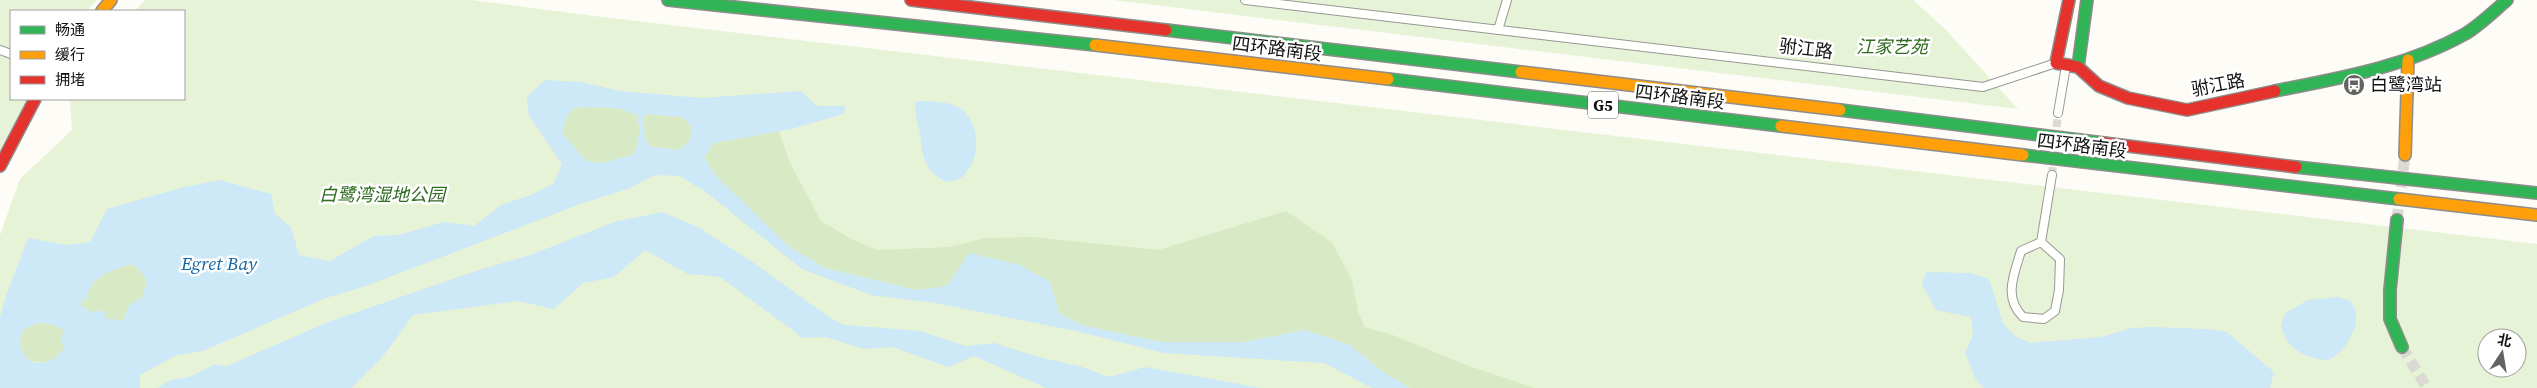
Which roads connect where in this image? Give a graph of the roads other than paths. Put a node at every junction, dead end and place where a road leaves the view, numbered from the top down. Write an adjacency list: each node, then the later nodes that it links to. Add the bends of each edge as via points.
1 (111, 0): 9 (main road)
2 (668, 0): 22 (main road, 四环路南段 / G5, via 1117,47)
3 (912, 0): 19 (main road, 四环路南段 / G5)
4 (1245, 0): 10 (street, 驸江路)
5 (1507, 0): 10 (street)
6 (2069, 0): 12 (main road)
7 (2087, 0): 13 (main road)
8 (2507, 0): 11 (main road, 驸江路, via 2466,33)
9 (103, 10)
10 (1498, 30): 12 (street, 驸江路, via 1983,87)
11 (2408, 60): 13 (main road, 驸江路, via 2188,110 2128,98 2099,86); 16 (main road)
12 (2061, 64): 13 (main road, 驸江路); 15 (street)
13 (2078, 67)
14 (34, 100): 17 (main road)
15 (2058, 113)
16 (2405, 155)
17 (0, 166)
18 (2052, 175): 26 (street)
19 (2418, 180): 20 (main road); 21 (main road, 四环路南段 / G5)
20 (2537, 188)
21 (2537, 193)
22 (2416, 202): 23 (main road, 四环路南段 / G5); 25 (main road)
23 (2537, 216)
24 (2397, 220): 27 (main road, via 2390,319)
25 (2537, 224)
26 (2040, 242): 26 (street, via 2060,259 2055,311 2044,318 2023,317 2014,308 2011,287 2021,251)
27 (2402, 347)

